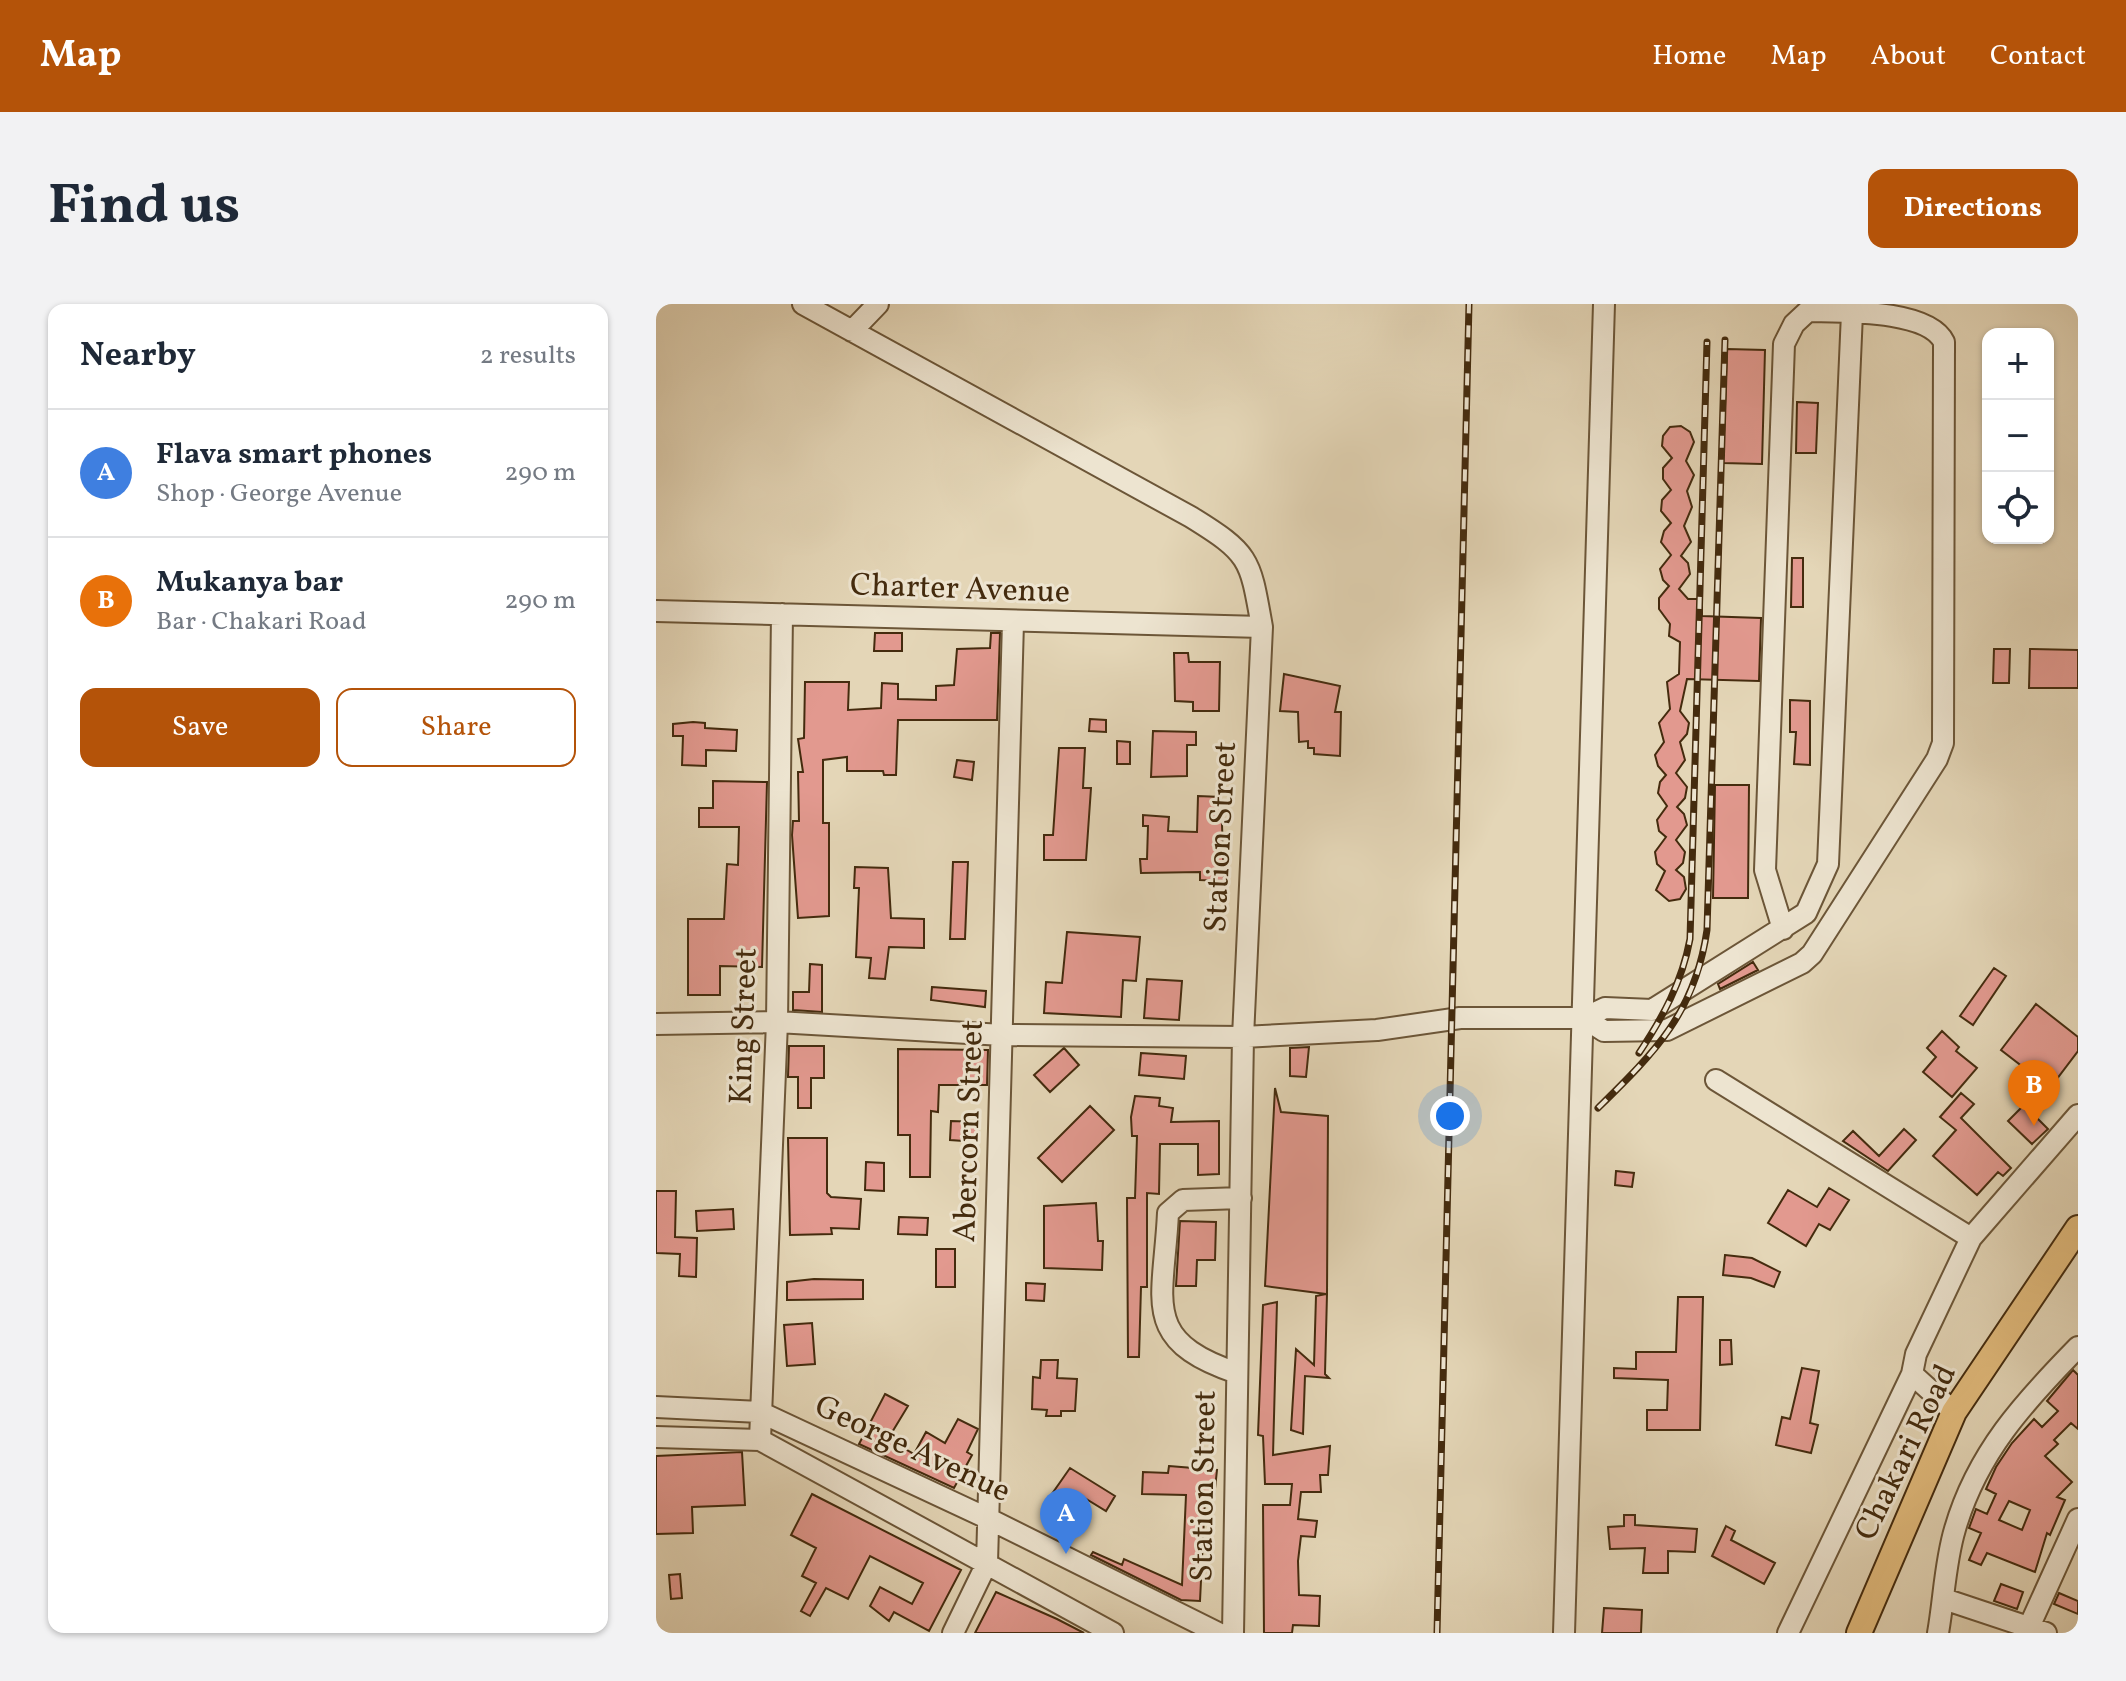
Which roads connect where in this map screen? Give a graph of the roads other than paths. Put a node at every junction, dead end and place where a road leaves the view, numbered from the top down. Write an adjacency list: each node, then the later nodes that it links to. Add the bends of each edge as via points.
1 (803, 304): 5 (street, Station Street)
2 (878, 304): 5 (street)
3 (1604, 304): 11 (street)
4 (1852, 313): 10 (street, via 1828,864 1806,913); 10 (street, via 1808,311 1784,344 1765,870); 11 (street, via 1912,319 1940,334 1944,342 1943,743 1918,790 1802,963 1667,1030 1604,1031)
5 (852, 331): 9 (street, Station Street, via 1224,538 1252,568)
6 (656, 611): 7 (street, Charter Avenue)
7 (782, 614): 8 (street, Charter Avenue); 12 (street, King Street)
8 (1013, 622): 9 (street, Charter Avenue); 14 (street, Abercorn Street)
9 (1262, 627): 15 (street, Station Street)
10 (1783, 929): 11 (street, via 1652,1010 1605,1008)
11 (1584, 1018): 15 (street, via 1460,1018 1377,1030); 38 (street)
12 (777, 1022): 13 (street); 14 (street); 25 (street, King Street)
13 (656, 1024)
14 (1003, 1035): 15 (street); 29 (street, Abercorn Street)
15 (1243, 1037): 18 (street, Station Street)
16 (1716, 1080): 20 (street)
17 (2078, 1115): 20 (street)
18 (1241, 1198): 22 (street, Station Street); 22 (street, via 1183,1200 1168,1213 1163,1318 1176,1341 1199,1360)
19 (2078, 1228): 26 (main road, Chakari Road)
20 (1971, 1238): 23 (street, via 1916,1354)
21 (2078, 1347): 32 (street, via 2017,1410 1990,1447 1954,1531)
22 (1237, 1373): 37 (street, Station Street)
23 (1912, 1374): 26 (street); 39 (street)
24 (656, 1407): 25 (street, George Avenue)
25 (760, 1412): 28 (street, King Street); 29 (street, George Avenue)
26 (1954, 1412): 40 (main road, Chakari Road)
27 (656, 1437): 28 (street, George Avenue)
28 (760, 1440): 31 (street, George Avenue)
29 (989, 1519): 31 (street, Abercorn Street); 36 (street, George Avenue)
30 (2078, 1519): 33 (street)
31 (987, 1563): 34 (street, Abercorn Street); 35 (street, George Avenue)
32 (1944, 1599): 33 (street); 41 (street)
33 (2038, 1630)
34 (953, 1633)
35 (1113, 1633)
36 (1218, 1633)
37 (1233, 1633)
38 (1564, 1633)
39 (1788, 1633)
40 (1859, 1633)
41 (1938, 1633)

